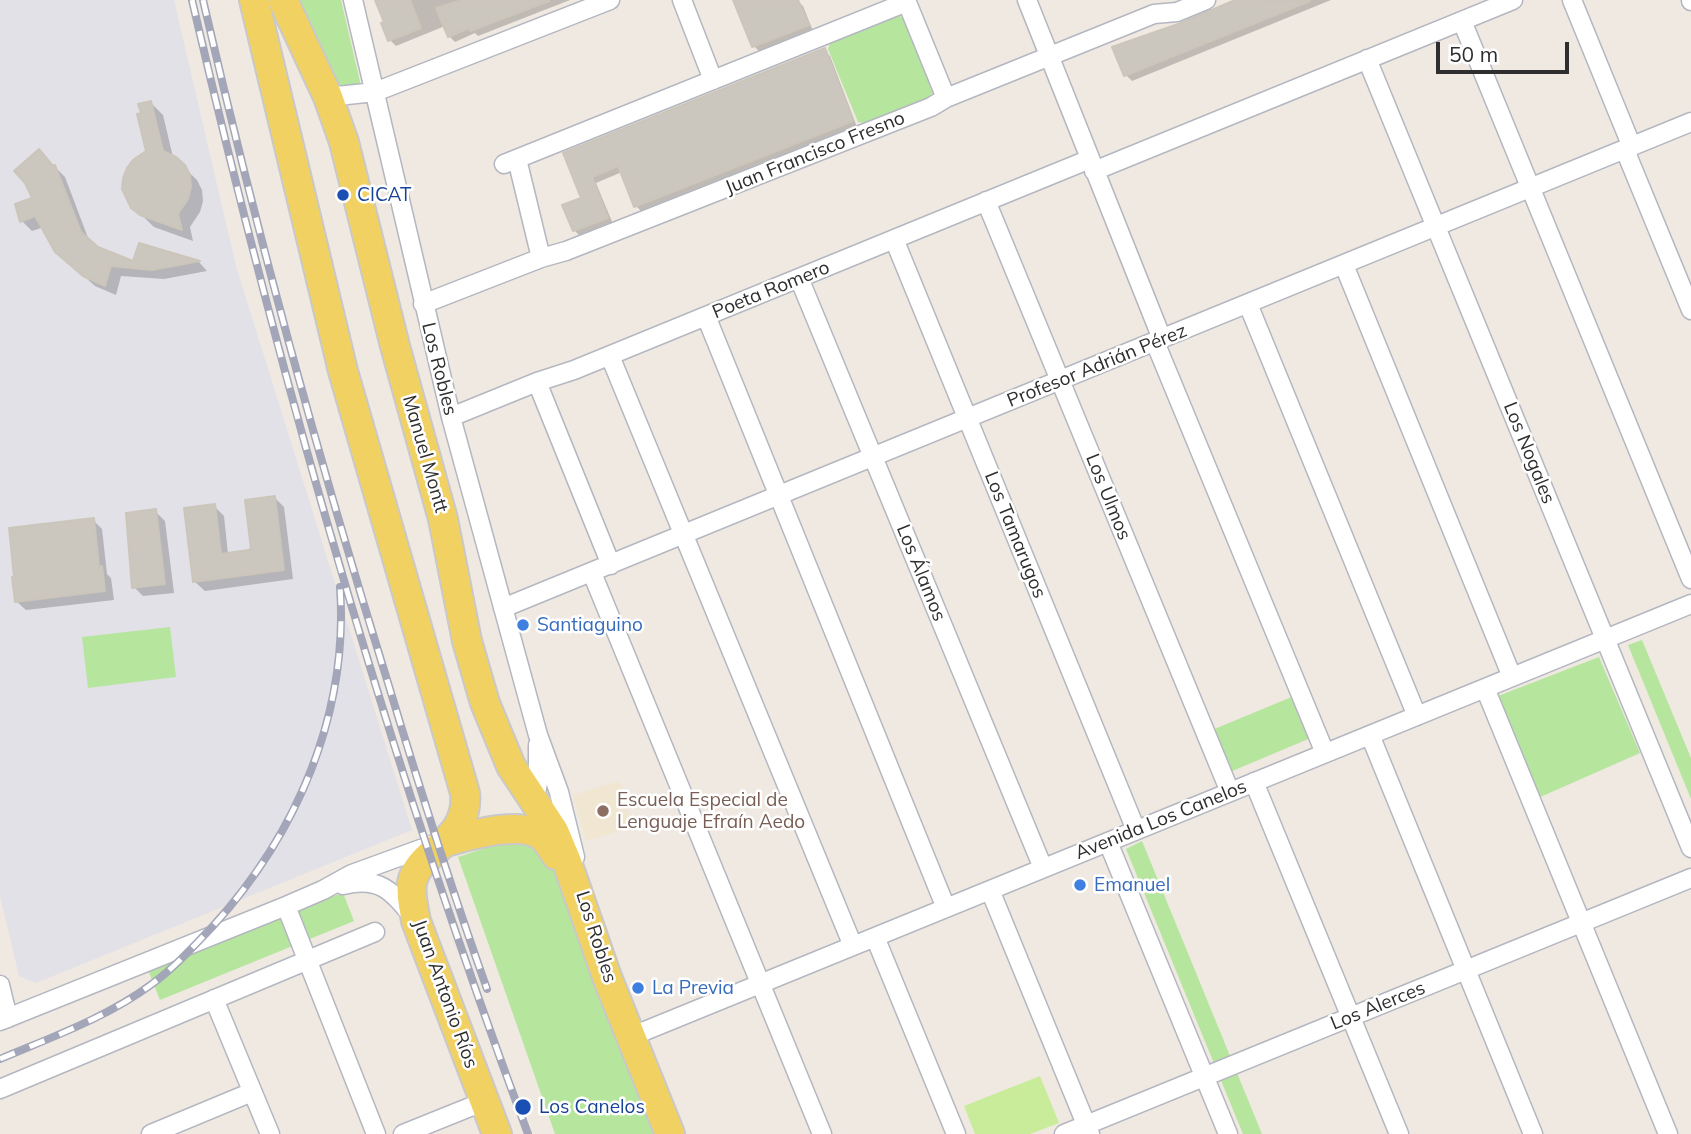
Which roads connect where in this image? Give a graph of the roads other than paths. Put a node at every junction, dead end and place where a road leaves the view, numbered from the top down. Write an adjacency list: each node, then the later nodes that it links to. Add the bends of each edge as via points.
1 (254, 0): 61 (main road, via 343,371 465,793 462,819)
2 (283, 0): 17 (main road, Manuel Montt)
3 (353, 0): 16 (street, Los Robles)
4 (610, 0): 16 (street)
5 (682, 0): 15 (street)
6 (1027, 0): 13 (street)
7 (1206, 0): 11 (street, Juan Francisco Fresno, via 1177,12)
8 (1513, 0): 12 (street, Poeta Romero)
9 (1572, 0): 20 (street)
10 (907, 1): 15 (street); 18 (street)
11 (1151, 7): 13 (street, Juan Francisco Fresno)
12 (1462, 21): 14 (street, Poeta Romero); 22 (street)
13 (1049, 57): 18 (street, Juan Francisco Fresno); 21 (street)
14 (1367, 59): 21 (street, Poeta Romero); 24 (street, Los Nogales)
15 (713, 80): 26 (street, via 510,161)
16 (375, 92): 17 (street); 29 (street, Los Robles)
17 (328, 97): 56 (main road, Manuel Montt, via 350,162 443,519 475,672 502,747)
18 (946, 98): 26 (street, Juan Francisco Fresno)
19 (1691, 122): 20 (street, Profesor Adrián Pérez)
20 (1629, 148): 22 (street, Profesor Adrián Pérez); 31 (street)
21 (1092, 165): 23 (street, Poeta Romero); 33 (street)
22 (1531, 188): 24 (street, Profesor Adrián Pérez); 44 (street)
23 (986, 201): 25 (street, Poeta Romero); 35 (street, Los Ulmos)
24 (1436, 227): 27 (street, Profesor Adrián Pérez); 47 (street, Los Nogales)
25 (894, 239): 28 (street, Poeta Romero); 38 (street, Los Tamarugos)
26 (541, 258): 29 (street, Juan Francisco Fresno)
27 (1344, 265): 30 (street, Profesor Adrián Pérez); 48 (street)
28 (799, 278): 32 (street, Poeta Romero); 39 (street, Los Álamos)
29 (423, 304): 37 (street, Los Robles)
30 (1248, 304): 33 (street, Profesor Adrián Pérez); 50 (street)
31 (1691, 310)
32 (706, 316): 34 (street, Poeta Romero); 40 (street)
33 (1159, 341): 35 (street, Profesor Adrián Pérez); 53 (street)
34 (610, 356): 36 (street, Poeta Romero); 41 (street)
35 (1060, 381): 38 (street, Profesor Adrián Pérez); 55 (street, Los Ulmos)
36 (537, 382): 37 (street, Poeta Romero); 42 (street)
37 (451, 417): 46 (street, Los Robles)
38 (967, 419): 39 (street, Profesor Adrián Pérez); 58 (street, Los Tamarugos)
39 (873, 458): 40 (street, Profesor Adrián Pérez); 62 (street, Los Álamos)
40 (779, 496): 41 (street, Profesor Adrián Pérez); 68 (street)
41 (684, 535): 42 (street, Profesor Adrián Pérez); 73 (street)
42 (611, 565): 43 (street, Profesor Adrián Pérez)
43 (592, 573): 46 (street, Profesor Adrián Pérez); 76 (street)
44 (1691, 579)
45 (1691, 604): 47 (street, Avenida Los Canelos)
46 (503, 608): 51 (street, Los Robles)
47 (1605, 639): 48 (street, Avenida Los Canelos); 60 (street, Los Nogales)
48 (1512, 677): 49 (street, Avenida Los Canelos)
49 (1485, 688): 50 (street, Avenida Los Canelos); 70 (street)
50 (1417, 716): 52 (street, Avenida Los Canelos)
51 (538, 735): 56 (street, Los Robles); 66 (street, Los Robles, via 573,842)
52 (1370, 735): 53 (street, Avenida Los Canelos); 75 (street)
53 (1325, 753): 54 (street, Avenida Los Canelos)
54 (1254, 782): 55 (street, Avenida Los Canelos); 79 (street)
55 (1230, 792): 58 (street, Avenida Los Canelos)
56 (534, 802): 57 (main road, via 522,819); 66 (main road, Manuel Montt, via 554,831)
57 (503, 830): 61 (main road); 66 (main road, via 543,837)
58 (1136, 830): 59 (street, Avenida Los Canelos)
59 (1108, 842): 62 (street, Avenida Los Canelos); 82 (street)
60 (1691, 848)
61 (438, 849): 64 (street, via 427,846); 69 (main road, Juan Antonio Ríos, via 417,869 412,883)
62 (1043, 868): 65 (street, Avenida Los Canelos)
63 (1691, 878): 70 (street, Los Alerces)
64 (323, 890): 67 (street); 69 (street, via 365,881 378,884 395,895)
65 (990, 890): 68 (street, Avenida Los Canelos); 86 (street)
66 (581, 901): 81 (main road, Los Robles)
67 (286, 906): 74 (street); 80 (street)
68 (946, 908): 72 (street, Avenida Los Canelos)
69 (416, 922): 85 (main road, Juan Antonio Ríos)
70 (1581, 923): 75 (street, Los Alerces); 99 (street)
71 (375, 932): 74 (street)
72 (875, 937): 73 (street, Avenida Los Canelos); 94 (street)
73 (853, 946): 76 (street, Avenida Los Canelos)
74 (306, 960): 78 (street); 89 (street)
75 (1466, 970): 79 (street, Los Alerces); 98 (street)
76 (760, 984): 81 (street, Avenida Los Canelos); 93 (street)
77 (0, 985): 80 (street)
78 (214, 999): 83 (street); 84 (street)
79 (1351, 1017): 82 (street, Los Alerces); 97 (street)
80 (4, 1020)
81 (630, 1037): 92 (main road, Los Robles)
82 (1204, 1077): 86 (street, Los Alerces); 96 (street)
83 (0, 1088)
84 (252, 1092): 87 (street); 88 (street)
85 (485, 1101): 90 (street); 91 (main road, Juan Antonio Ríos)
86 (1088, 1130): 95 (street, Los Alerces)
87 (151, 1134)
88 (270, 1134)
89 (376, 1134)
90 (403, 1134)
91 (497, 1134)
92 (670, 1134)
93 (822, 1134)
94 (956, 1134)
95 (1064, 1134)
96 (1228, 1134)
97 (1399, 1134)
98 (1533, 1134)
99 (1668, 1134)

